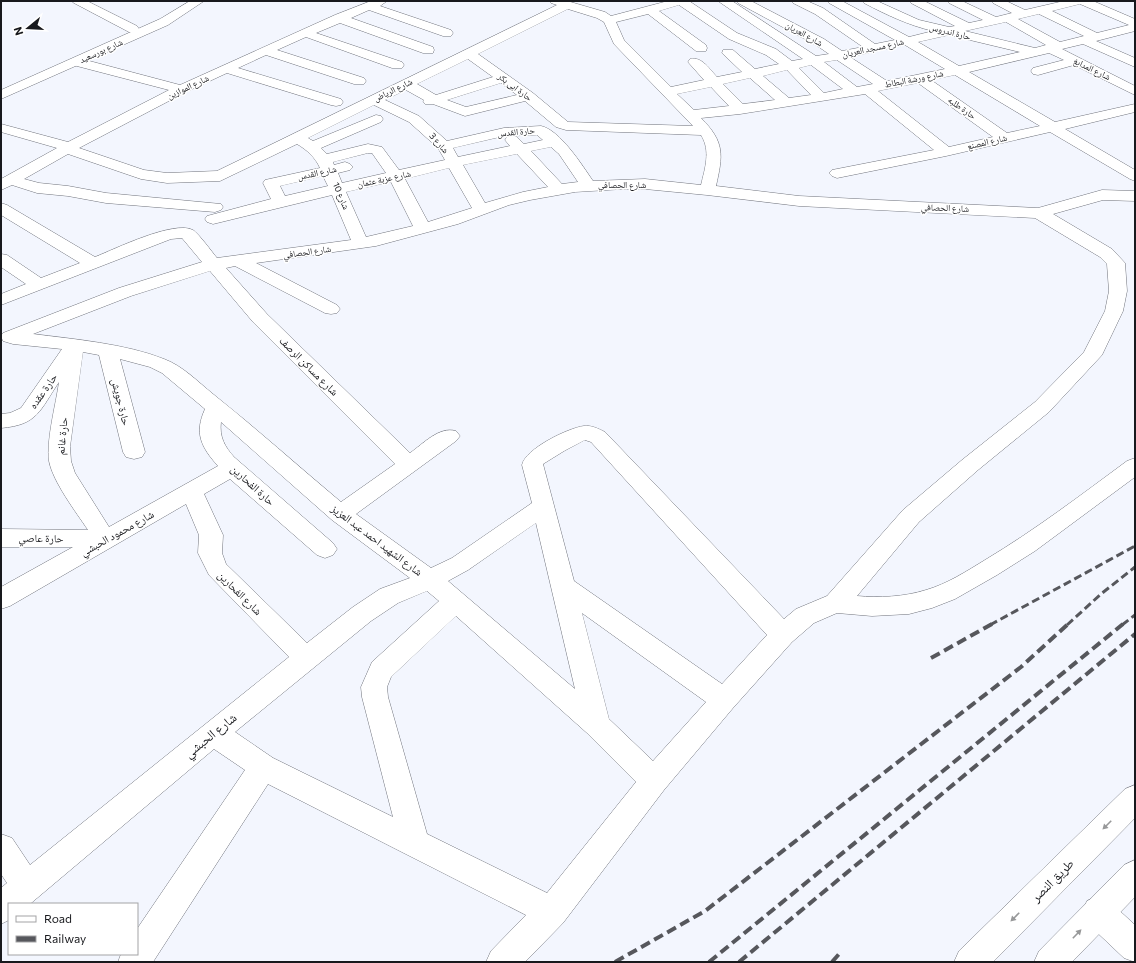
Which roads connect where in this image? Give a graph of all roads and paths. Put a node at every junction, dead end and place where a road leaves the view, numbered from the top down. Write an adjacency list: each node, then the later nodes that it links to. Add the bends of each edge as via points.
1 (78, 1): 27 (street)
2 (186, 1): 27 (street, شارع بورسعيد)
3 (198, 1): 46 (street, شارع بورسعيد, via 164,22)
4 (682, 1): 18 (street); 50 (street, via 733,36 765,48)
5 (724, 1): 44 (street)
6 (742, 1): 43 (street, شارع العريان, via 792,26)
7 (797, 1): 37 (street, via 819,11)
8 (833, 1): 34 (street)
9 (868, 1): 29 (street, حارة اندروس, via 904,19)
10 (915, 1): 25 (street)
11 (953, 1): 23 (street)
12 (997, 1): 19 (street)
13 (1079, 1): 17 (street, شارع مسجد العريان, via 1056,6)
14 (1083, 1): 24 (street)
15 (375, 3): 20 (street, شارع الموازين); 31 (street)
16 (561, 3): 22 (street, via 601,15); 41 (street, شارع الرياض)
17 (1042, 5): 19 (street, شارع مسجد العريان); 32 (street)
18 (649, 10): 22 (street); 36 (street)
19 (1024, 14): 21 (street, شارع مسجد العريان)
20 (339, 18): 28 (street, شارع الموازين); 38 (street)
21 (1008, 18): 23 (street, شارع مسجد العريان); 35 (street, شارع المدابغ)
22 (609, 20): 65 (street, via 618,41)
23 (995, 21): 25 (street, شارع مسجد العريان)
24 (1135, 23)
25 (968, 27): 29 (street, شارع مسجد العريان)
26 (1135, 28): 30 (street, شارع ورشة البطاط)
27 (133, 29): 61 (street, شارع بورسعيد)
28 (305, 32): 39 (street, شارع الموازين); 49 (street)
29 (948, 32): 34 (street, شارع مسجد العريان); 40 (street, حارة اندروس)
30 (1117, 32): 32 (street, شارع ورشة البطاط); 33 (street)
31 (447, 33)
32 (1090, 38): 35 (street, شارع ورشة البطاط); 48 (street)
33 (1135, 40)
34 (907, 41): 37 (street, شارع مسجد العريان); 52 (street)
35 (1053, 47): 40 (street, شارع ورشة البطاط); 45 (street, شارع المدابغ)
36 (701, 48)
37 (873, 48): 43 (street, شارع مسجد العريان)
38 (428, 50)
39 (266, 51): 51 (street, شارع الموازين); 57 (street)
40 (1035, 52): 52 (street, شارع ورشة البطاط)
41 (468, 53): 55 (street, حارة ابى بكر); 59 (street, شارع الرياض)
42 (728, 53): 54 (street)
43 (840, 55): 44 (street, شارع مسجد العريان); 60 (street, شارع العريان)
44 (813, 60): 50 (street, شارع مسجد العريان); 63 (street)
45 (1076, 61): 53 (street); 64 (street, شارع المدابغ)
46 (78, 62): 62 (street); 66 (street, شارع بورسعيد)
47 (695, 62): 58 (street)
48 (1135, 63)
49 (397, 65)
50 (789, 65): 54 (street, شارع مسجد العريان); 68 (street)
51 (226, 68): 62 (street, شارع الموازين); 71 (street)
52 (957, 71): 56 (street, شارع ورشة البطاط); 81 (street)
53 (1038, 71)
54 (753, 73): 58 (street, شارع مسجد العريان); 72 (street)
55 (504, 78): 67 (street, حارة ابى بكر); 70 (street)
56 (919, 78): 60 (street, شارع ورشة البطاط); 85 (street, حارة طلبه)
57 (359, 81)
58 (714, 81): 65 (street, شارع مسجد العريان); 74 (street)
59 (406, 84): 69 (street, شارع الرياض); 70 (street)
60 (884, 85): 63 (street, شارع ورشة البطاط)
61 (1, 88)
62 (181, 89): 89 (street, شارع الموازين)
63 (860, 90): 68 (street, شارع ورشة البطاط); 91 (street)
64 (1135, 91)
65 (667, 92): 77 (street)
66 (1, 95)
67 (528, 96): 70 (street, via 469,112); 82 (street, حارة ابى بكر, via 561,124 573,127)
68 (821, 98): 72 (street, شارع ورشة البطاط)
69 (374, 100): 75 (street, شارع 3); 84 (street, شارع الرياض)
70 (435, 100): 75 (street)
71 (336, 102)
72 (787, 103): 74 (street, شارع ورشة البطاط)
73 (1135, 108): 76 (street, شارع المصنع)
74 (740, 110): 77 (street, شارع ورشة البطاط)
75 (400, 111): 87 (street, شارع 3, via 414,119)
76 (1113, 113): 79 (street); 81 (street, شارع المصنع)
77 (690, 115): 82 (street)
78 (376, 119): 88 (street)
79 (1130, 122)
80 (1, 128): 89 (street)
81 (1051, 128): 85 (street, شارع المصنع); 96 (street)
82 (706, 131): 102 (street, via 713,142 715,153)
83 (504, 132): 86 (street, حارة القدس, via 541,130); 87 (street, حارة القدس, via 464,128); 90 (street)
84 (297, 138): 88 (street, شارع 10); 95 (street, شارع الرياض)
85 (1004, 138): 91 (street, شارع المصنع)
86 (555, 142): 90 (street, شارع عزبة عثمان); 99 (street, حارة القدس)
87 (444, 146): 92 (street, شارع 3)
88 (312, 147): 93 (street, شارع 10)
89 (68, 148): 95 (street, via 141,174 167,178); 98 (street, شارع الموازين)
90 (520, 148): 92 (street, شارع عزبة عثمان); 101 (street)
91 (946, 152): 94 (street, شارع المصنع)
92 (455, 163): 97 (street, شارع عزبة عثمان); 106 (street, شارع 3)
93 (327, 165): 97 (street, via 372,148 377,150); 100 (street, شارع 10); 104 (street, شارع القدس, via 271,183)
94 (837, 173)
95 (220, 176): 107 (street)
96 (1135, 176)
97 (396, 177): 100 (street, شارع عزبة عثمان); 109 (street)
98 (6, 182): 107 (street)
99 (588, 185): 101 (street, شارع الحصافي); 102 (street, شارع الحصافي, via 645,184)
100 (338, 189): 104 (street, شارع عزبة عثمان); 111 (street, شارع 10)
101 (558, 189): 106 (street, شارع الحصافي)
102 (707, 190): 108 (street, شارع الحصافي, via 799,201)
103 (1135, 196): 108 (street, via 1102,195)
104 (280, 202): 107 (street, شارع عزبة عثمان)
105 (1, 208): 114 (street)
106 (481, 210): 109 (street, شارع الحصافي)
107 (214, 213): 110 (street)
108 (1038, 213): 139 (street, via 1106,253 1116,263 1118,291 1114,311 1102,336 1092,354 1042,407 911,516)
109 (423, 230): 111 (street, شارع الحصافي)
110 (187, 234): 114 (street, via 168,234); 115 (street, شارع مساكن الرصف)
111 (361, 244): 113 (street, شارع الحصافي)
112 (1, 259): 116 (street)
113 (238, 261): 115 (street, شارع الحصافي); 118 (street)
114 (93, 263): 116 (street)
115 (214, 264): 119 (street, شارع الحصافي, via 125,292); 126 (street, شارع مساكن الرصف, via 260,318)
116 (40, 285): 117 (street)
117 (4, 296)
118 (331, 309)
119 (6, 337): 120 (street, شارع الشهيد احمد عبد العزيز)
120 (75, 345): 121 (street, شارع الشهيد احمد عبد العزيز); 123 (street, حارة عقده, via 28,413 14,420); 133 (street, حارة غانم, via 59,447 60,461 64,474)
121 (108, 352): 122 (street, شارع الشهيد احمد عبد العزيز, via 143,358 169,369); 125 (street, حارة جويش)
122 (216, 407): 128 (street, حارة الفحارين, via 211,418 212,442); 131 (street, شارع الشهيد احمد عبد العزيز)
123 (1, 421)
124 (449, 436): 126 (street)
125 (134, 452)
126 (409, 465): 131 (street)
127 (1135, 466): 139 (street, via 1015,554 958,587 932,598 900,605 857,607)
128 (232, 468): 129 (street, شارع محمود الحبشي); 134 (street, حارة الفحارين)
129 (191, 491): 133 (street, شارع محمود الحبشي); 141 (street, شارع الفحارين, via 211,536 210,553 217,569)
130 (544, 506): 135 (street, شارع الحبشي, via 460,564); 136 (street); 140 (street, via 533,462 538,456 574,437 592,433 610,449)
131 (340, 514): 135 (street, شارع الشهيد احمد عبد العزيز)
132 (1, 538): 133 (street, حارة عاصي)
133 (105, 540): 137 (street, شارع محمود الحبشي)
134 (325, 549)
135 (430, 580): 138 (street, شارع الشهيد احمد عبد العزيز); 141 (street, شارع الحبشي, via 389,596)
136 (563, 586): 142 (street); 143 (street)
137 (1, 599)
138 (456, 601): 143 (street, شارع الشهيد احمد عبد العزيز); 148 (street, via 381,670 374,687)
139 (836, 603): 140 (street, via 805,616)
140 (783, 635): 142 (street)
141 (306, 658): 144 (street, شارع الحبشي)
142 (724, 700): 146 (street)
143 (597, 725): 146 (street, شارع الشهيد احمد عبد العزيز)
144 (212, 734): 145 (street); 151 (street, شارع الحبشي)
145 (263, 767): 148 (street); 156 (street)
146 (654, 781): 153 (street)
147 (1135, 798): 158 (street, طريق النصر, one-way to 158)
148 (415, 843): 153 (street)
149 (1, 848): 151 (street)
150 (1135, 875): 154 (street)
151 (27, 886): 152 (street, شارع الحبشي)
152 (1, 908)
153 (552, 912): 157 (street)
154 (1098, 912): 155 (street); 159 (street, one-way to 154)
155 (1135, 947)
156 (134, 962)
157 (502, 962)
158 (970, 962)
159 (1050, 962)

